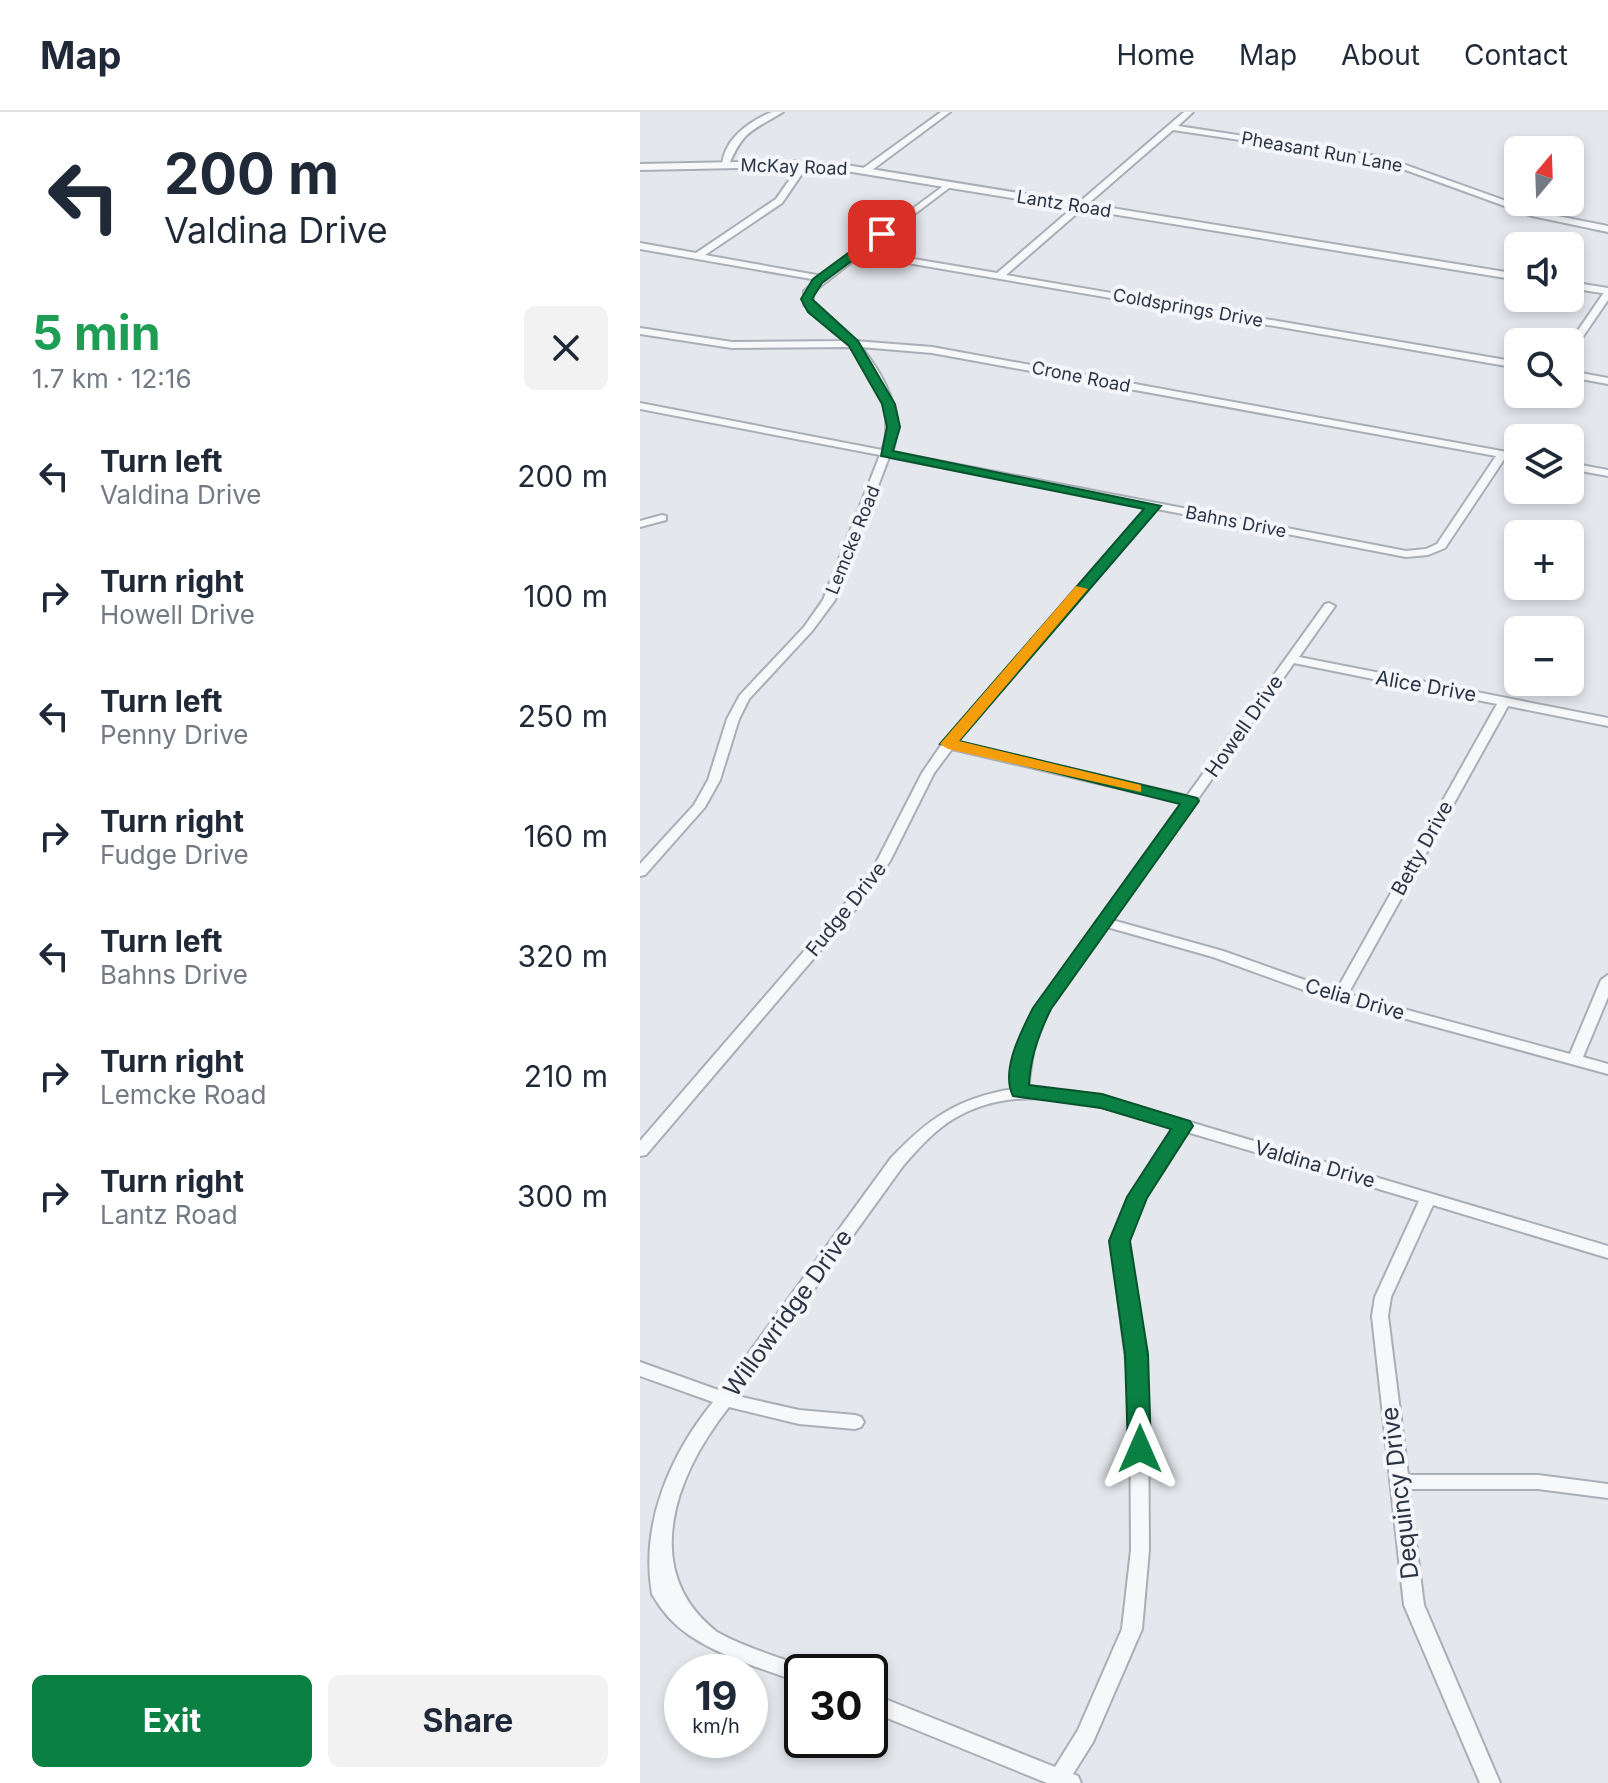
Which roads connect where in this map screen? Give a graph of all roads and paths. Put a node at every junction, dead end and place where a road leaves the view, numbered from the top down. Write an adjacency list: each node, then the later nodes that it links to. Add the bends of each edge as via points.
1 (779, 112): 5 (street, via 738,137)
2 (946, 112): 8 (street)
3 (1189, 112): 4 (street)
4 (1170, 127): 10 (street); 11 (street, Pheasant Run Lane, via 1383,159 1535,214)
5 (725, 165): 6 (street, McKay Road); 7 (street, McKay Road)
6 (804, 165): 8 (street, McKay Road); 14 (street, via 779,201)
7 (640, 167)
8 (865, 171): 9 (street, McKay Road)
9 (946, 186): 10 (street, Lantz Road); 13 (street)
10 (1080, 207): 15 (street, Lantz Road); 16 (street)
11 (1608, 229)
12 (640, 246): 14 (street)
13 (859, 252): 16 (street, Coldsprings Drive); 17 (street)
14 (698, 256): 17 (street)
15 (1504, 275)
16 (999, 276): 23 (street, Coldsprings Drive)
17 (820, 278): 22 (street, Lemcke Road, via 807,293 809,305)
18 (1584, 288): 19 (street)
19 (1608, 292): 20 (street)
20 (1584, 328)
21 (640, 331): 22 (street, Crone Road, via 732,345)
22 (853, 344): 27 (street, Lemcke Road, via 892,415); 28 (street, Crone Road, via 956,354)
23 (1504, 363)
24 (1584, 377): 25 (street)
25 (1608, 381)
26 (640, 406): 27 (street, Bahns Drive)
27 (886, 454): 31 (street, Bahns Drive); 41 (street, Lemcke Road, via 829,600 744,698 710,789 691,819)
28 (1502, 454): 31 (street, Bahns Drive, via 1453,532 1441,546 1423,553 1385,551)
29 (1584, 469): 30 (street)
30 (1608, 473)
31 (1154, 506): 38 (street, Fudge Drive)
32 (662, 518): 33 (street)
33 (640, 524)
34 (1329, 606): 35 (street, Howell Drive)
35 (1291, 659): 36 (street, Alice Drive); 39 (street, Howell Drive)
36 (1505, 700): 37 (street, Alice Drive); 45 (street, Betty Drive)
37 (1608, 722)
38 (948, 744): 39 (street); 50 (street, Fudge Drive, via 922,781 883,866)
39 (1191, 801): 43 (street, Howell Drive)
40 (640, 853): 41 (street)
41 (654, 858): 42 (street, Lemcke Road)
42 (640, 872)
43 (1104, 922): 45 (street, Celia Drive); 48 (street, Howell Drive, via 1032,1027)
44 (1608, 980): 46 (street)
45 (1340, 996): 46 (street, Celia Drive)
46 (1575, 1060): 47 (street, Celia Drive)
47 (1608, 1069)
48 (1020, 1091): 49 (street, Valdina Drive, via 1102,1101); 54 (street, Willowridge Drive, via 959,1108 914,1141)
49 (1183, 1126): 51 (street, Valdina Drive); 60 (street, via 1137,1197 1119,1241 1140,1404 1140,1550 1132,1629)
50 (640, 1151)
51 (1428, 1198): 52 (street, Valdina Drive); 56 (street, Dequincy Drive, via 1383,1297 1380,1316)
52 (1608, 1252)
53 (640, 1369): 54 (street)
54 (725, 1400): 55 (street, via 793,1418); 58 (street, Willowridge Drive, via 669,1477 651,1518 646,1549 650,1569 664,1598 699,1632)
55 (855, 1422)
56 (1399, 1482): 57 (street, via 1538,1482); 61 (street, Dequincy Drive, via 1414,1605)
57 (1608, 1491)
58 (784, 1667)
59 (888, 1709): 60 (street)
60 (1065, 1781)
61 (1490, 1783)

